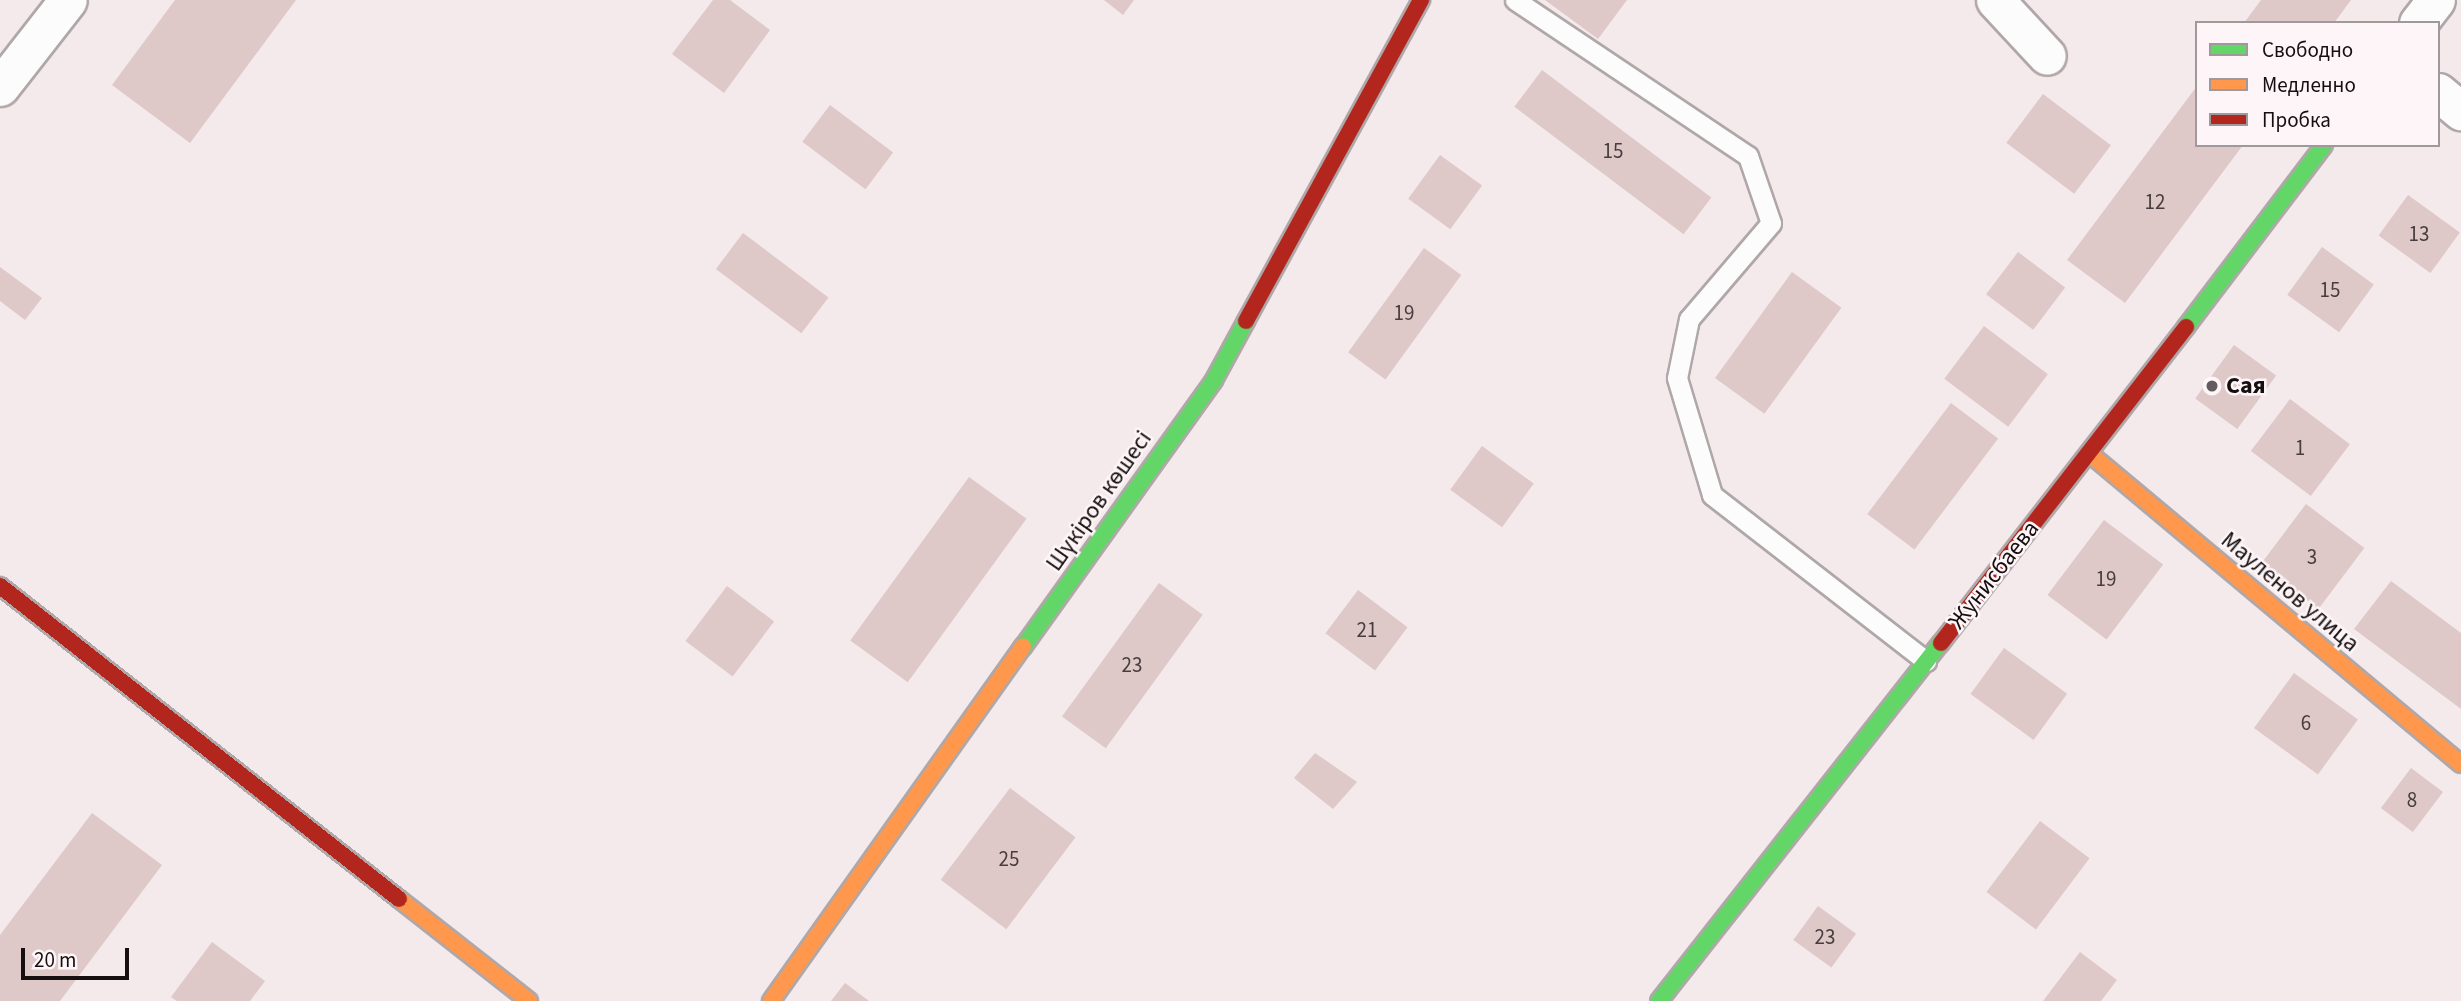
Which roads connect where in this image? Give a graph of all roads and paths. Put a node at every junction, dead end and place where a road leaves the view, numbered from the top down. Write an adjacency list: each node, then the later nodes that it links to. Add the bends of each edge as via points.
1 (68, 0): 8 (street)
2 (1421, 0): 17 (street, Шүкіров көшесі, via 1214,380)
3 (1515, 0): 14 (lane, via 1748,156 1771,223 1689,319 1676,378 1712,495)
4 (1995, 0): 7 (street)
5 (2436, 0): 6 (street)
6 (2420, 21)
7 (2047, 56)
8 (0, 87)
9 (2440, 94): 10 (street)
10 (2461, 111)
11 (2322, 147): 12 (street, Жунисбаева)
12 (2090, 454): 14 (street, Жунисбаева); 15 (street, Мауленов улица)
13 (0, 586): 16 (street)
14 (1926, 661): 18 (street, Жунисбаева)
15 (2461, 764)
16 (529, 1001)
17 (771, 1001)
18 (1659, 1001)

